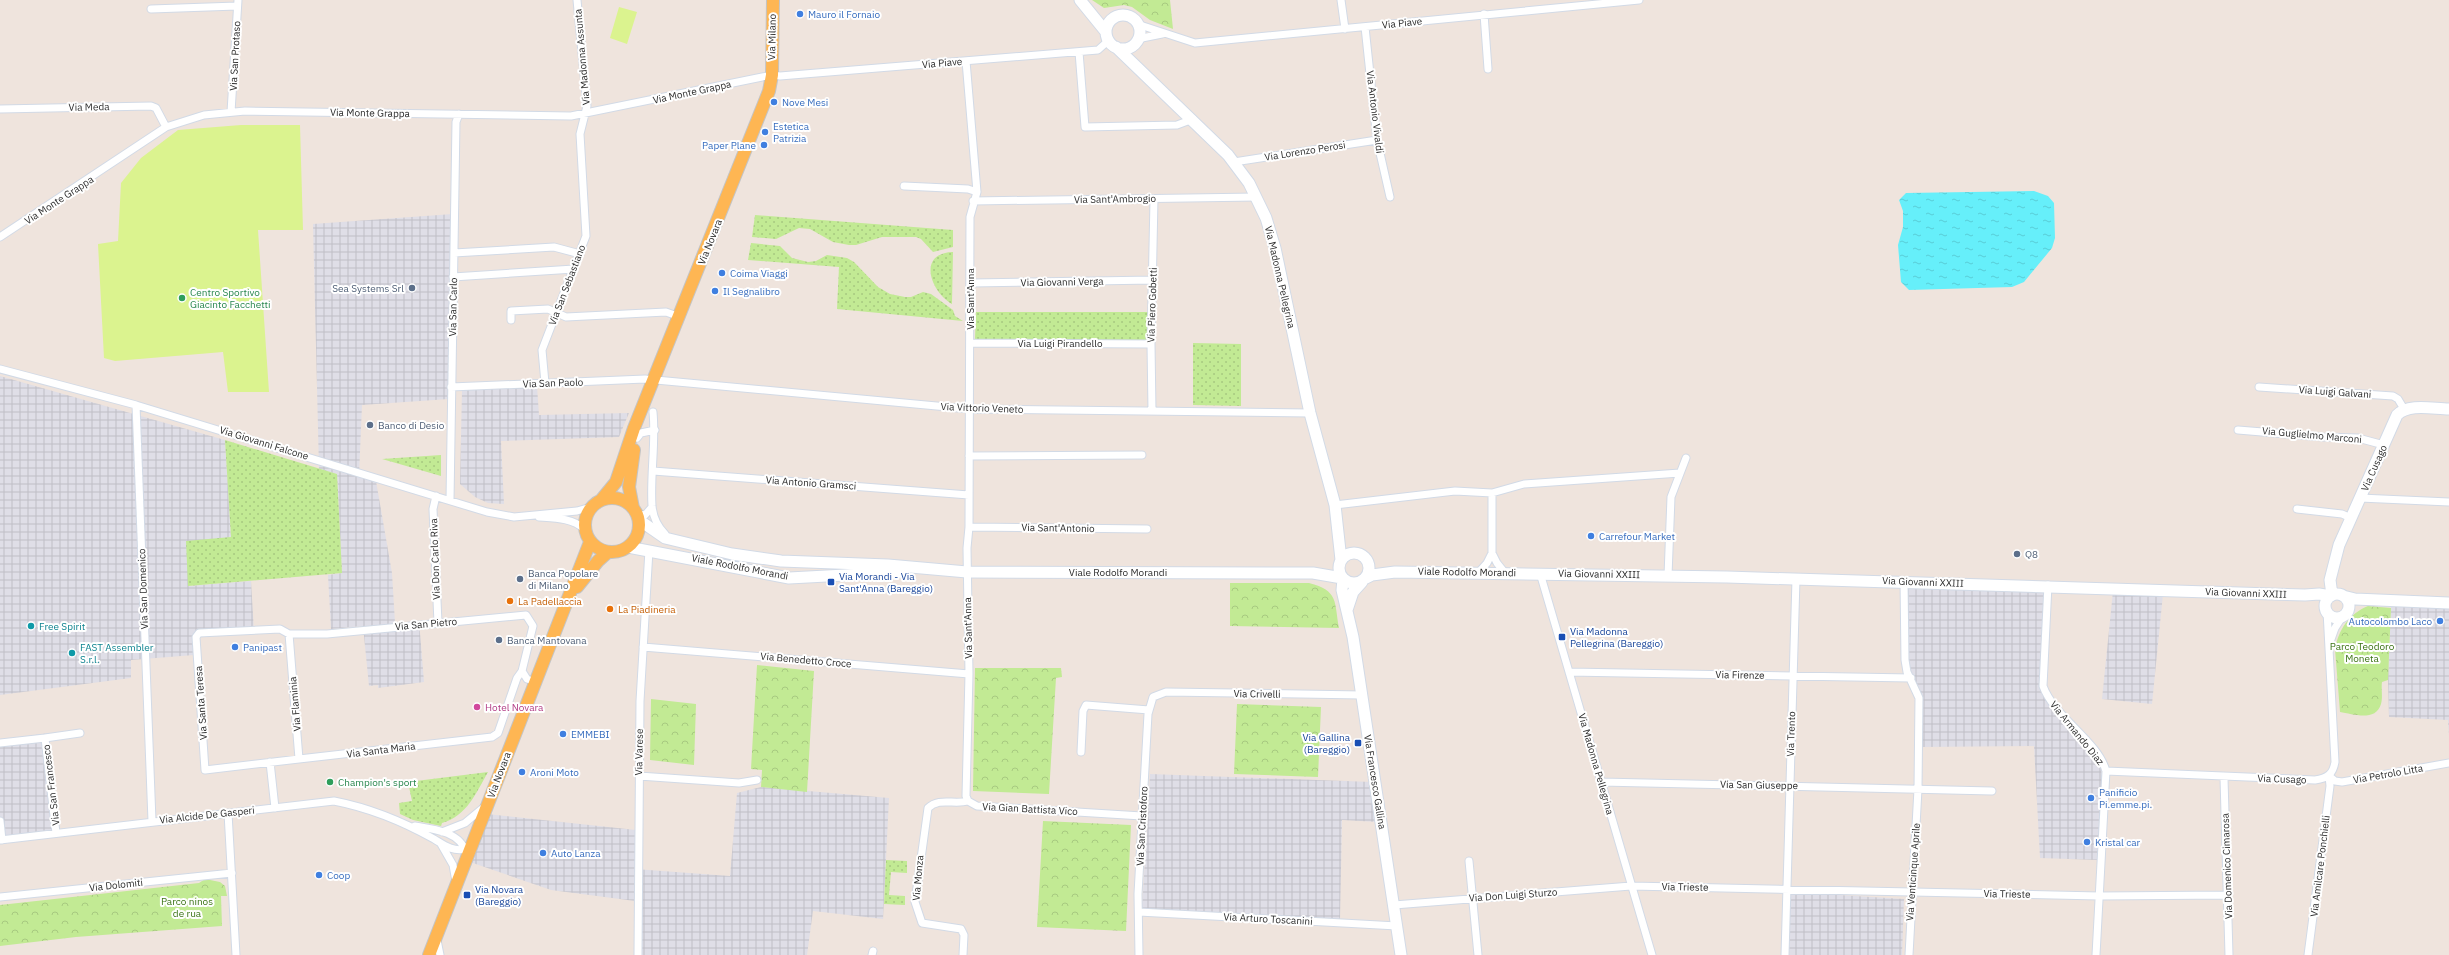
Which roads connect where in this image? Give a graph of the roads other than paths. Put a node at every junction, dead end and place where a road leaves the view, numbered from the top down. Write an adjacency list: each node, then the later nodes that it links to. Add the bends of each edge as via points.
1 (577, 0): 25 (street, Via Madonna Assunta, via 586,94)
2 (773, 0): 21 (main road, Via Milano)
3 (1080, 0): 8 (street, Via Madonna Pellegrina)
4 (1341, 0): 13 (street)
5 (1639, 0): 9 (street, Via Piave)
6 (237, 3): 7 (street); 23 (street, Via San Protaso)
7 (150, 9)
8 (1090, 12): 10 (street); 15 (street, Via Madonna Pellegrina)
9 (1484, 14): 12 (street, Via Piave); 20 (street)
10 (1112, 19): 11 (street, via 1125,15); 15 (street, via 1107,24)
11 (1137, 24): 14 (street, Via Piave); 16 (street)
12 (1365, 27): 13 (street, Via Piave); 28 (street, Via Antonio Vivaldi)
13 (1345, 29): 14 (street, Via Piave, via 1195,43)
14 (1166, 34): 16 (street, Via Piave, via 1148,35)
15 (1110, 40): 16 (street, via 1128,48); 17 (street, Via Piave, via 1098,50); 19 (street, Via Madonna Pellegrina)
16 (1136, 41): 19 (street, via 1136,58)
17 (1080, 52): 18 (street, Via Piave); 26 (street, via 1085,127 1177,125)
18 (966, 61): 21 (street, Via Piave); 31 (street, Via Sant'Anna)
19 (1140, 69): 26 (street, Via Madonna Pellegrina)
20 (1488, 69)
21 (772, 75): 25 (street, Via Monte Grappa); 44 (main road, Via Novara, via 769,91)
22 (0, 109): 27 (street, Via Meda, via 151,106 156,108)
23 (232, 112): 24 (street, Via Monte Grappa); 27 (street, Via Monte Grappa, via 196,117)
24 (459, 114): 25 (street, Via Monte Grappa); 37 (street, Via San Carlo, via 456,122)
25 (585, 114): 38 (street, Via San Sebastiano, via 580,134 586,236)
26 (1193, 119): 29 (street, Via Madonna Pellegrina)
27 (166, 127): 36 (street, Via Monte Grappa)
28 (1377, 140): 29 (street, Via Lorenzo Perosi); 33 (street, Via Antonio Vivaldi)
29 (1234, 162): 32 (street, Via Madonna Pellegrina)
30 (904, 186): 31 (street, via 968,189)
31 (977, 192): 35 (street, Via Sant'Anna)
32 (1257, 197): 34 (street, Via Sant'Ambrogio); 59 (street, Via Madonna Pellegrina, via 1275,248)
33 (1390, 197)
34 (1154, 199): 35 (street, Via Sant'Ambrogio); 41 (street, Via Piero Gobetti)
35 (973, 201): 42 (street, Via Sant'Anna, via 970,217)
36 (0, 237)
37 (454, 253): 38 (street, via 554,247); 40 (street, Via San Carlo)
38 (580, 254): 39 (street, Via San Sebastiano)
39 (574, 269): 40 (street); 43 (street, Via San Sebastiano)
40 (453, 277): 51 (street, Via San Carlo)
41 (1153, 280): 42 (street, Via Giovanni Verga); 47 (street, Via Piero Gobetti)
42 (971, 283): 46 (street, Via Sant'Anna)
43 (557, 313): 44 (street, via 566,317 666,312); 45 (street, via 548,309 511,311); 50 (street, Via San Sebastiano, via 542,350)
44 (680, 317): 49 (main road, Via Novara)
45 (512, 320)
46 (970, 343): 47 (street, Via Luigi Pirandello); 54 (street, Via Sant'Anna)
47 (1151, 344): 58 (street, Via Piero Gobetti)
48 (0, 368): 53 (street, Via Giovanni Falcone)
49 (654, 380): 50 (street, Via San Paolo); 54 (street, Via Vittorio Veneto); 57 (main road, Via Novara)
50 (545, 383): 51 (street, Via San Paolo)
51 (451, 387): 74 (street, Via San Carlo)
52 (2259, 387): 55 (street, Via Luigi Galvani, via 2393,396)
53 (136, 405): 71 (street, Via Giovanni Falcone); 155 (street, Via San Domenico)
54 (969, 409): 58 (street, Via Vittorio Veneto); 64 (street, Via Sant'Anna)
55 (2404, 409): 56 (street); 63 (street, Via Cusago, via 2397,416)
56 (2449, 409)
57 (648, 410): 60 (street); 62 (main road, Via Novara); 73 (main road, Via Novara, via 634,428 616,482)
58 (1152, 411): 59 (street, Via Vittorio Veneto)
59 (1310, 413): 76 (street, Via Madonna Pellegrina)
60 (654, 430): 62 (street, via 641,433); 67 (street)
61 (2238, 430): 63 (street, Via Guglielmo Marconi, via 2322,438 2358,438)
62 (637, 438): 80 (main road, Via Novara, via 630,476 630,497)
63 (2384, 445): 72 (street, Via Cusago)
64 (969, 456): 65 (street); 70 (street, Via Sant'Anna)
65 (1142, 456)
66 (1686, 458): 68 (street)
67 (653, 471): 70 (street, Via Antonio Gramsci); 78 (street)
68 (1680, 473): 69 (street, via 1524,484); 103 (street, via 1673,487 1669,511)
69 (1492, 493): 76 (street, via 1455,491); 93 (street)
70 (969, 495): 83 (street, Via Sant'Anna)
71 (436, 496): 74 (street, Via Giovanni Falcone); 117 (street, Via Don Carlo Riva, via 433,508)
72 (2360, 498): 75 (street); 82 (street, Via Cusago)
73 (602, 499): 77 (main road); 80 (main road, via 619,498)
74 (450, 500): 81 (street, Via Giovanni Falcone, via 500,515)
75 (2449, 502)
76 (1335, 505): 86 (street, Via Madonna Pellegrina)
77 (591, 506): 81 (street, Via Giovanni Falcone, via 577,511); 84 (main road, via 584,521)
78 (652, 507): 80 (street, via 647,514); 87 (street, via 660,529)
79 (2297, 509): 82 (street, via 2342,514)
80 (636, 514): 87 (street, Viale Rodolfo Morandi, via 655,532); 89 (main road, via 637,535)
81 (527, 516): 84 (street, Via Giovanni Falcone, via 562,519 581,525)
82 (2351, 518): 111 (street, Via Cusago, via 2333,564 2330,580)
83 (969, 527): 85 (street, Via Sant'Antonio); 97 (street, Via Sant'Anna)
84 (584, 529): 88 (main road)
85 (1147, 529)
86 (1340, 534): 92 (street, Via Madonna Pellegrina, via 1346,547); 95 (street, Via Madonna Pellegrina)
87 (674, 540): 96 (street, Viale Rodolfo Morandi, via 732,554 781,561)
88 (590, 542): 91 (main road); 109 (main road, Via Novara)
89 (628, 547): 90 (street, Viale Rodolfo Morandi); 91 (main road)
90 (649, 550): 96 (street, Viale Rodolfo Morandi, via 789,578); 120 (street, Via Varese)
91 (608, 552): 109 (main road, Via Novara)
92 (1356, 553): 94 (street); 95 (street, via 1350,554)
93 (1492, 553): 99 (street); 101 (street)
94 (1367, 560): 98 (street, Viale Rodolfo Morandi); 106 (street, via 1370,569)
95 (1341, 562): 100 (street, Viale Rodolfo Morandi); 104 (street)
96 (924, 569): 97 (street, Viale Rodolfo Morandi)
97 (967, 572): 100 (street, Viale Rodolfo Morandi); 124 (street, Via Sant'Anna)
98 (1395, 572): 99 (street, Viale Rodolfo Morandi); 106 (street, Viale Rodolfo Morandi, via 1372,574)
99 (1479, 572): 101 (street, Viale Rodolfo Morandi)
100 (1312, 573): 104 (street, Viale Rodolfo Morandi)
101 (1505, 573): 102 (street, Viale Rodolfo Morandi)
102 (1540, 573): 103 (street, Via Giovanni XXIII); 123 (street, Via Madonna Pellegrina)
103 (1668, 576): 105 (street, Via Giovanni XXIII)
104 (1343, 578): 106 (street, via 1354,584); 114 (street, Via Francesco Gallina, via 1342,590)
105 (1796, 579): 107 (street, Via Giovanni XXIII); 125 (street, Via Trento)
106 (1364, 580): 114 (street, via 1351,595)
107 (1904, 581): 108 (street, Via Giovanni XXIII); 126 (street, Via Venticinque Aprile, via 1904,660)
108 (2048, 585): 110 (street, Via Giovanni XXIII); 139 (street, Via Armando Diaz, via 2043,686 2050,699 2100,758)
109 (570, 595): 127 (main road, Via Novara)
110 (2306, 595): 111 (street, Via Giovanni XXIII); 115 (street, Via Giovanni XXIII, via 2322,604)
111 (2336, 596): 112 (street, Via Giovanni XXIII); 115 (street, Via Cusago, via 2327,600); 116 (street, Via Cusago, via 2349,604)
112 (2372, 599): 113 (street, Via Giovanni XXIII); 116 (street)
113 (2449, 603)
114 (1347, 610): 128 (street, Via Francesco Gallina)
115 (2326, 610): 116 (street, via 2335,618); 121 (street, Via Cusago)
116 (2345, 615): 121 (street, Via Cusago, via 2335,628)
117 (438, 623): 118 (street, Via San Pietro, via 327,634); 122 (street, Via San Pietro, via 526,615 533,626 521,666)
118 (289, 634): 119 (street, Via San Pietro, via 280,629 199,633); 135 (street, Via Flaminia)
119 (196, 636): 138 (street, Via Santa Teresa)
120 (643, 647): 124 (street, Via Benedetto Croce); 140 (street, Via Varese)
121 (2328, 648): 141 (street, Via Cusago, via 2335,762 2334,770)
122 (522, 672): 127 (street, via 527,679); 135 (street, Via Santa Maria, via 517,678 498,733 492,737)
123 (1569, 672): 125 (street, Via Firenze); 144 (street, Via Madonna Pellegrina)
124 (969, 674): 149 (street, Via Sant'Anna, via 965,790)
125 (1792, 676): 126 (street, Via Firenze); 145 (street, Via Trento)
126 (1911, 678): 146 (street, Via Venticinque Aprile, via 1919,698)
127 (536, 682): 148 (main road, Via Novara)
128 (1362, 695): 129 (street, Via Crivelli, via 1166,692); 172 (street, Via Francesco Gallina)
129 (1153, 697): 130 (street, Via San Cristoforo)
130 (1149, 710): 134 (street, via 1086,705 1083,711); 153 (street, Via San Cristoforo)
131 (80, 733): 132 (street, Via San Francesco)
132 (45, 738): 133 (street, Via San Francesco); 158 (street, Via San Francesco)
133 (0, 743)
134 (1081, 752)
135 (299, 759): 136 (street, Via Santa Maria)
136 (270, 762): 138 (street, Via Santa Maria); 150 (street)
137 (2449, 763): 141 (street, Via Petrolo Litta, via 2342,782 2335,781)
138 (206, 770)
139 (2106, 771): 142 (street, Via Cusago); 169 (street, Via Armando Diaz)
140 (639, 776): 143 (street, via 740,783); 179 (street, Via Varese)
141 (2329, 776): 142 (street, Via Cusago, via 2315,780); 189 (street, Via Amilcare Ponchielli, via 2330,786)
142 (2224, 778): 168 (street, Via Domenico Cimarosa)
143 (757, 780)
144 (1601, 782): 145 (street, Via San Giuseppe); 165 (street, Via Madonna Pellegrina)
145 (1789, 786): 146 (street, Via San Giuseppe); 166 (street, Via Trento)
146 (1918, 789): 147 (street); 167 (street, Via Venticinque Aprile)
147 (1992, 791)
148 (490, 800): 157 (street, via 478,814 465,823); 161 (main road, Via Novara)
149 (968, 800): 152 (street, Via Gian Battista Vico, via 962,803 935,802); 153 (street, Via Gian Battista Vico, via 978,806)
150 (274, 808): 151 (street, Via Alcide De Gasperi); 156 (street, Via Alcide De Gasperi, via 334,801 365,808)
151 (228, 813): 155 (street, Via Alcide De Gasperi); 163 (street)
152 (925, 814): 180 (street, Via Monza, via 916,907 922,923 961,929 964,935)
153 (1142, 816): 173 (street, Via San Cristoforo)
154 (0, 821): 159 (street)
155 (152, 821): 158 (street, Via Alcide De Gasperi)
156 (411, 826): 157 (street, Via Alcide De Gasperi); 160 (street, Via Alcide De Gasperi)
157 (442, 832): 161 (street, Via Alcide De Gasperi, via 461,841)
158 (56, 833): 159 (street, Via Alcide De Gasperi)
159 (1, 840)
160 (440, 842): 161 (street, Via Alcide De Gasperi, via 452,849); 164 (street, via 453,865)
161 (468, 850): 164 (main road, Via Novara)
162 (1469, 861): 171 (street)
163 (232, 873): 170 (street, Via Dolomiti); 176 (street)
164 (456, 886): 175 (main road, Via Novara)
165 (1632, 886): 166 (street, Via Trieste); 171 (street, Via Don Luigi Sturzo); 184 (street, Via Madonna Pellegrina)
166 (1787, 888): 167 (street, Via Trieste); 185 (street)
167 (1913, 892): 169 (street, Via Trieste); 186 (street, Via Venticinque Aprile, via 1910,901)
168 (2228, 895): 169 (street, Via Trieste); 188 (street, Via Domenico Cimarosa)
169 (2099, 896): 187 (street, Via Armando Diaz)
170 (0, 897)
171 (1472, 898): 172 (street, Via Don Luigi Sturzo); 183 (street)
172 (1394, 905): 174 (street, Via Francesco Gallina)
173 (1139, 912): 174 (street, Via Arturo Toscanini); 181 (street, Via San Cristoforo)
174 (1397, 926): 182 (street, Via Francesco Gallina)
175 (438, 933): 177 (main road, Via Novara); 178 (street)
176 (236, 955)
177 (429, 955)
178 (440, 955)
179 (638, 955)
180 (963, 955)
181 (1139, 955)
182 (1401, 955)
183 (1478, 955)
184 (1652, 955)
185 (1785, 955)
186 (1909, 955)
187 (2096, 955)
188 (2229, 955)
189 (2308, 955)

